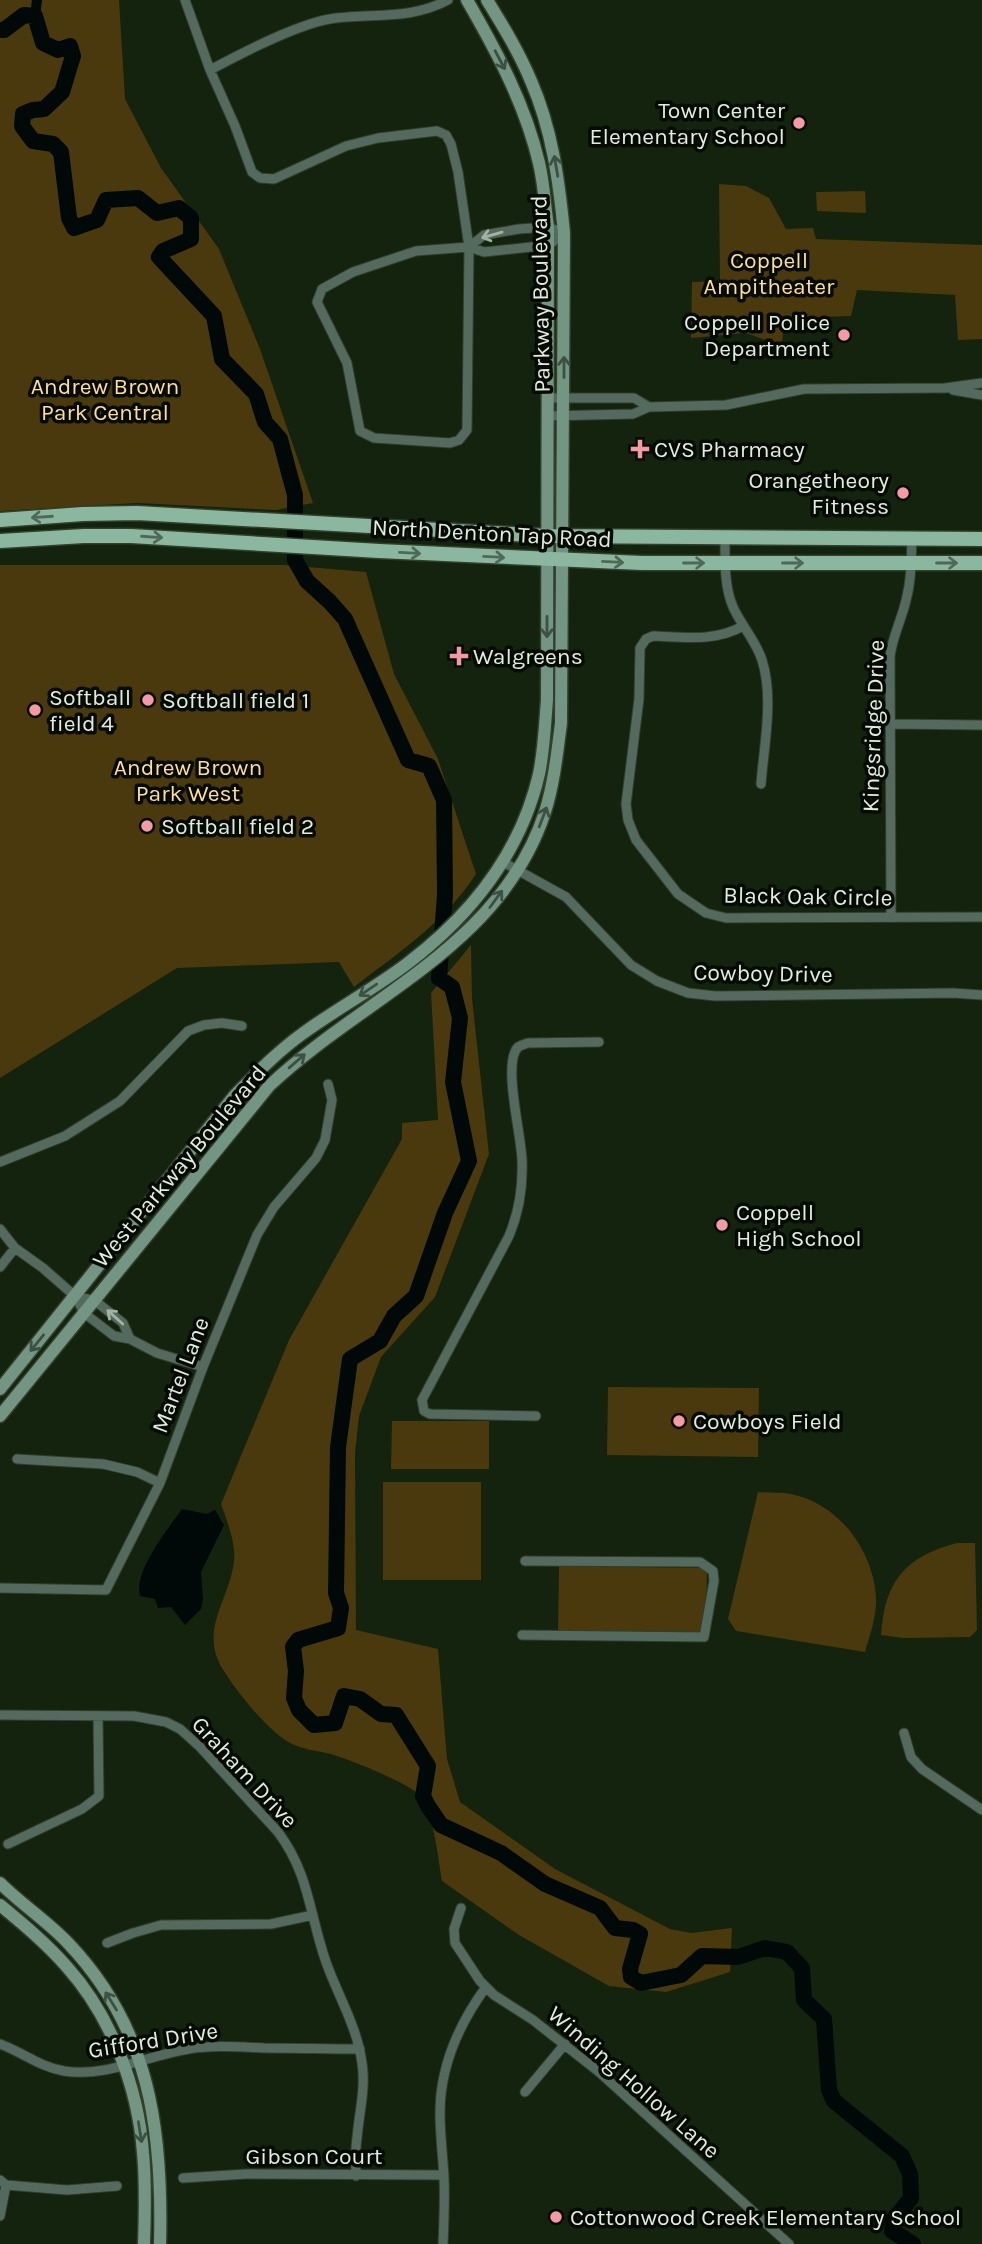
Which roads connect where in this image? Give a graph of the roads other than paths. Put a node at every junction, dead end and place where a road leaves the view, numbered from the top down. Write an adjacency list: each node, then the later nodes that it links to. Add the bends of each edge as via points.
1 (186, 0): 5 (street)
2 (448, 0): 5 (street, via 410,15 319,21)
3 (467, 0): 6 (street, Parkway Boulevard, one-way to 6, via 519,99 539,163)
4 (487, 0): 7 (street, Parkway Boulevard, one-way to 4, via 554,155 532,83)
5 (210, 70): 9 (street, via 252,172 260,178 274,180 346,146 378,138 437,131 446,135 458,172)
6 (548, 227): 7 (street); 8 (street, Parkway Boulevard); 9 (street, one-way to 9, via 484,235)
7 (564, 233): 8 (street); 14 (street, Parkway Boulevard, one-way to 7)
8 (549, 245): 9 (street, via 484,252); 13 (street, Parkway Boulevard)
9 (469, 247): 9 (street, via 415,251 353,272 321,291 317,302 347,363 360,432 374,438 450,443 467,430)
10 (982, 383): 11 (street)
11 (945, 388): 12 (street); 15 (street, via 830,388 726,405)
12 (982, 395)
13 (549, 398): 14 (street); 16 (street, Parkway Boulevard)
14 (564, 398): 15 (street, via 634,398); 17 (street, Parkway Boulevard)
15 (649, 407): 17 (street, via 633,414)
16 (548, 416): 17 (street); 22 (street, Parkway Boulevard)
17 (564, 416): 22 (street, Parkway Boulevard)
18 (83, 514): 19 (main road, North Denton Tap Road, one-way to 19); 20 (main road, North Denton Tap Road, via 137,513); 21 (main road)
19 (0, 520)
20 (384, 528): 22 (main road, North Denton Tap Road); 27 (main road)
21 (84, 536): 26 (main road, North Denton Tap Road); 27 (main road, North Denton Tap Road, one-way to 27)
22 (554, 536): 23 (main road, North Denton Tap Road); 28 (street, West Parkway Boulevard)
23 (725, 538): 24 (main road, North Denton Tap Road); 29 (street)
24 (912, 539): 25 (main road, North Denton Tap Road); 30 (street, Kingsridge Drive)
25 (982, 539)
26 (0, 541)
27 (379, 551): 28 (main road, North Denton Tap Road, one-way to 28)
28 (554, 559): 29 (main road, North Denton Tap Road, one-way to 29); 36 (street, West Parkway Boulevard, one-way to 36, via 544,743 532,798); 37 (street, West Parkway Boulevard, one-way to 28, via 544,816 561,723)
29 (725, 563): 30 (main road, North Denton Tap Road, one-way to 30); 32 (street, via 732,604)
30 (911, 563): 31 (main road, North Denton Tap Road, one-way to 31); 33 (street, Kingsridge Drive, via 907,598 892,636)
31 (982, 563)
32 (743, 626): 35 (street, via 758,650 765,677); 38 (street, Black Oak Circle, via 714,638 653,636 640,648 637,724 626,804 636,840 678,894 706,913 726,918)
33 (889, 724): 34 (street); 38 (street, Kingsridge Drive)
34 (982, 725)
35 (761, 784)
36 (503, 862): 37 (street, Cowboy Drive); 48 (street, West Parkway Boulevard, one-way to 48, via 469,907 424,950 270,1060 235,1096)
37 (516, 869): 40 (street, Cowboy Drive, via 572,902 631,965 688,993); 49 (street, West Parkway Boulevard, one-way to 37, via 269,1086 302,1056 423,970 486,912)
38 (891, 917): 39 (street, Black Oak Circle)
39 (982, 917)
40 (982, 995)
41 (242, 1026): 44 (street, via 222,1023 188,1031 120,1101 65,1136)
42 (599, 1042): 55 (street, via 528,1043 514,1054 522,1161 516,1217 422,1400 430,1414)
43 (328, 1084): 52 (street, Martel Lane, via 332,1100 325,1140 261,1228)
44 (0, 1162)
45 (0, 1229): 46 (street)
46 (15, 1248): 47 (street); 48 (street)
47 (0, 1267)
48 (76, 1297): 49 (street); 50 (street); 53 (street, West Parkway Boulevard, one-way to 53)
49 (94, 1300): 50 (street, West Parkway Boulevard); 51 (street, one-way to 49, via 123,1323)
50 (83, 1313): 51 (street, via 114,1336); 54 (street, West Parkway Boulevard)
51 (130, 1339): 52 (street)
52 (203, 1367): 57 (street, Martel Lane)
53 (0, 1389)
54 (0, 1416)
55 (536, 1416)
56 (17, 1459): 57 (street, via 103,1464)
57 (160, 1483): 59 (street, Martel Lane, via 106,1590)
58 (525, 1560): 60 (street, via 700,1562 713,1571 714,1581 704,1637)
59 (0, 1588)
60 (522, 1634)
61 (0, 1715): 62 (street, Graham Drive)
62 (98, 1716): 65 (street, via 99,1796 82,1809); 69 (street, Graham Drive, via 134,1716 180,1728 288,1846 305,1882)
63 (904, 1733): 64 (street, via 911,1757 922,1769)
64 (982, 1810)
65 (8, 1844)
66 (0, 1882): 75 (street, one-way to 66, via 130,2034 90,1969)
67 (0, 1905): 76 (street, via 68,1968 92,2001)
68 (461, 1908): 71 (street, Winding Hollow Lane, via 455,1943)
69 (313, 1915): 70 (street, via 271,1924 161,1925); 74 (street, Graham Drive)
70 (107, 1944)
71 (486, 1987): 72 (street, Winding Hollow Lane); 78 (street, via 461,2025 447,2063 440,2115)
72 (565, 2044): 77 (street); 87 (street, Winding Hollow Lane)
73 (0, 2045): 76 (street, Gifford Drive, via 38,2064 65,2071)
74 (360, 2049): 75 (street, Gifford Drive, via 202,2048); 79 (street, Graham Drive, via 363,2090)
75 (140, 2063): 76 (street, Gifford Drive); 85 (street, via 159,2143)
76 (124, 2066): 84 (street, one-way to 84, via 143,2151)
77 (525, 2092)
78 (444, 2175): 79 (street, Gibson Court); 86 (street)
79 (356, 2176): 80 (street, Gibson Court)
80 (183, 2178)
81 (3, 2183): 82 (street, via 67,2190); 83 (street)
82 (117, 2186)
83 (0, 2216)
84 (144, 2244)
85 (160, 2244)
86 (443, 2244)
87 (789, 2244)

